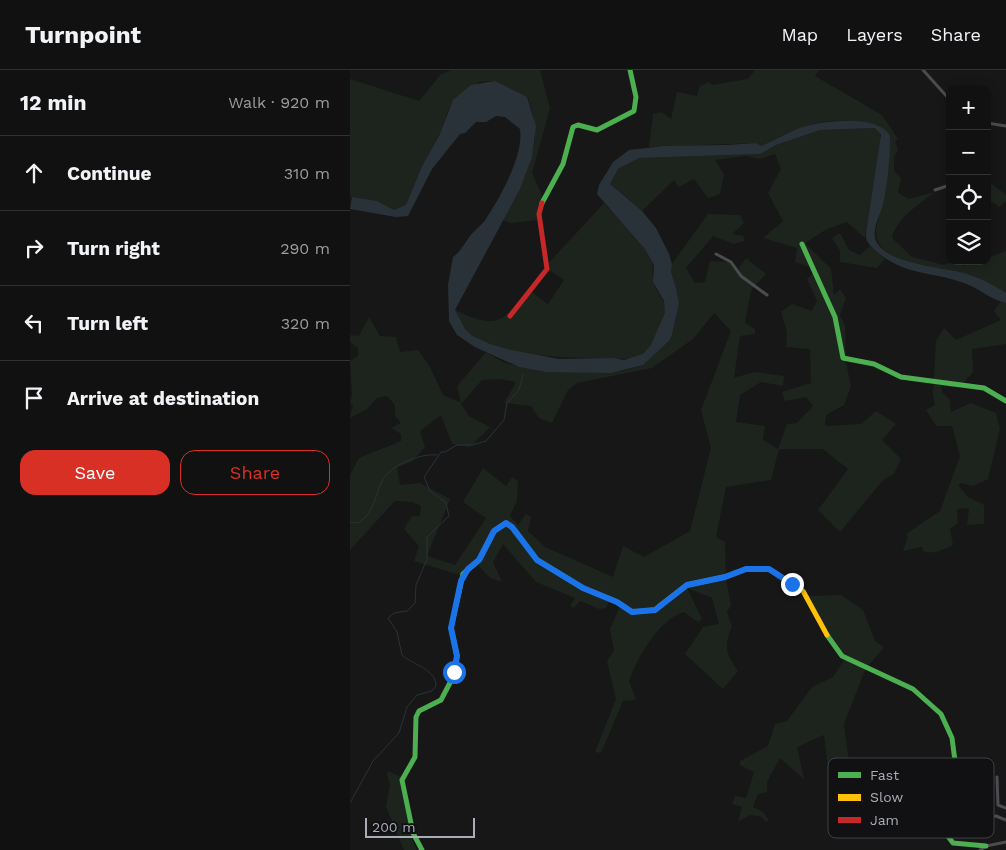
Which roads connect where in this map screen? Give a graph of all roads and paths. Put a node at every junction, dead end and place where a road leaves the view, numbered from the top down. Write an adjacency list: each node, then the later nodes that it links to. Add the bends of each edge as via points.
1 (630, 70): 11 (street, via 636,97 634,111 597,130 578,125 573,127 562,164 542,201 539,214 547,269)
2 (923, 70): 3 (street)
3 (946, 96)
4 (991, 124): 5 (street)
5 (1006, 126)
6 (946, 186): 7 (street)
7 (935, 190)
8 (802, 244): 12 (street, via 835,317 843,358 874,364 901,376 984,388)
9 (716, 254): 10 (street, via 732,262 741,276)
10 (767, 295)
11 (510, 316)
12 (1006, 401)
13 (955, 758): 21 (street, via 952,738 941,714 913,689 842,656 820,626 805,593 769,569 746,569 687,585 655,610 632,612 537,560 506,523 494,531 479,560 463,574 451,628 457,656 453,677 441,700 419,711 414,721 415,757 402,780 413,833)
14 (997, 777): 15 (street, via 998,804)
15 (1006, 808)
16 (994, 817): 17 (street)
17 (1006, 820)
18 (949, 838): 20 (street, via 953,843)
19 (1006, 842): 20 (street)
20 (986, 846): 22 (street)
21 (422, 850)
22 (980, 850)

